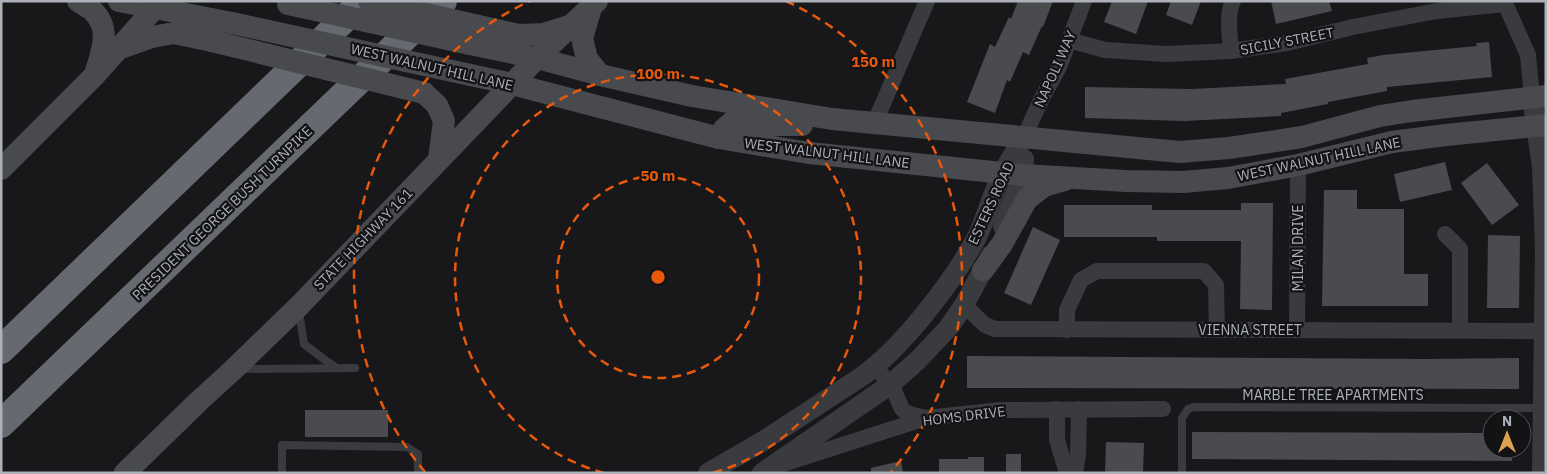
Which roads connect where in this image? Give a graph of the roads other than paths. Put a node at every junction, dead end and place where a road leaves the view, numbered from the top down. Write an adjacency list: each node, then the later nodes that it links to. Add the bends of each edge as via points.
1 (78, 1): 18 (main road, via 92,10 104,28 104,46)
2 (119, 1): 11 (main road, WEST WALNUT HILL LANE)
3 (275, 1): 17 (main road, WEST WALNUT HILL LANE, bridge)
4 (363, 1): 42 (highway)
5 (369, 1): 13 (main road, bridge, via 519,36 544,34)
6 (443, 1): 53 (highway, PRESIDENT GEORGE BUSH TURNPIKE)
7 (927, 1): 23 (street)
8 (1084, 1): 14 (street, NAPOLI WAY)
9 (1233, 1): 16 (street, via 1229,28)
10 (1504, 2): 16 (street, SICILY STREET, via 1437,11 1287,43); 21 (street, via 1528,56)
11 (158, 4): 15 (main road); 20 (main road, WEST WALNUT HILL LANE, bridge)
12 (594, 4): 13 (main road, STATE HIGHWAY 161); 19 (main road, via 582,38 587,59)
13 (573, 24): 17 (main road, STATE HIGHWAY 161)
14 (1069, 40): 16 (street, SICILY STREET, via 1123,52); 25 (street, NAPOLI WAY)
15 (120, 49): 18 (main road); 27 (main road, bridge, via 174,33 424,93 437,105 444,121)
16 (1231, 51)
17 (537, 58): 19 (main road, WEST WALNUT HILL LANE); 20 (main road, STATE HIGHWAY 161)
18 (95, 75): 29 (main road)
19 (600, 76): 22 (main road, WEST WALNUT HILL LANE, via 692,96)
20 (512, 84): 26 (main road, WEST WALNUT HILL LANE); 27 (main road, STATE HIGHWAY 161)
21 (1539, 96): 24 (street); 25 (main road, WEST WALNUT HILL LANE, via 1412,110 1302,137 1180,152)
22 (832, 119): 23 (main road, WEST WALNUT HILL LANE); 26 (main road, via 803,125 732,122)
23 (875, 122): 25 (main road, WEST WALNUT HILL LANE)
24 (1540, 125): 28 (main road, WEST WALNUT HILL LANE, via 1392,142); 32 (street)
25 (1024, 137): 30 (street, ESTERS ROAD)
26 (719, 138): 30 (main road, WEST WALNUT HILL LANE, via 809,153)
27 (439, 159): 36 (main road, STATE HIGHWAY 161)
28 (1298, 165): 31 (main road, WEST WALNUT HILL LANE, via 1228,178 1183,182); 39 (street, MILAN DRIVE)
29 (1, 169)
30 (1013, 174): 31 (main road, WEST WALNUT HILL LANE); 34 (street, ESTERS ROAD, via 996,244); 44 (street, ESTERS ROAD, via 956,271 930,306)
31 (1071, 178): 34 (main road, via 1044,186 1027,199)
32 (1545, 213): 41 (street)
33 (1445, 234): 40 (street, via 1460,249)
34 (983, 270): 35 (street, ESTERS ROAD)
35 (964, 305): 37 (street, VIENNA STREET, via 985,325 995,329); 47 (street, ESTERS ROAD, via 949,327)
36 (299, 306): 45 (main road, STATE HIGHWAY 161); 46 (lane, via 304,344)
37 (1068, 330): 38 (street, VIENNA STREET); 38 (street, via 1068,310 1081,280 1097,272 1204,272 1216,284)
38 (1217, 330): 39 (street, VIENNA STREET)
39 (1297, 330): 40 (street, VIENNA STREET)
40 (1460, 330): 41 (street, VIENNA STREET)
41 (1545, 331): 48 (street)
42 (1, 350)
43 (355, 368): 46 (lane)
44 (874, 368): 47 (street); 58 (street, ESTERS ROAD)
45 (234, 369): 46 (lane); 55 (main road, STATE HIGHWAY 161)
46 (339, 369)
47 (891, 384): 52 (street, via 900,406 908,414); 54 (street, ESTERS ROAD)
48 (1543, 408): 61 (lane, MARBLE TREE APARTMENTS, via 1194,407 1188,409 1182,418); 62 (street)
49 (1057, 409): 50 (street, HOMS DRIVE); 52 (street, HOMS DRIVE, via 1001,410); 59 (street, via 1057,440)
50 (1079, 409): 51 (street, HOMS DRIVE); 60 (street)
51 (1163, 409)
52 (926, 418): 54 (street, HOMS DRIVE)
53 (1, 424)
54 (766, 470)
55 (125, 473)
56 (282, 473): 57 (lane, via 282,445 406,447 418,454)
57 (418, 473)
58 (708, 473)
59 (1067, 473)
60 (1075, 473)
61 (1182, 473)
62 (1542, 473)

